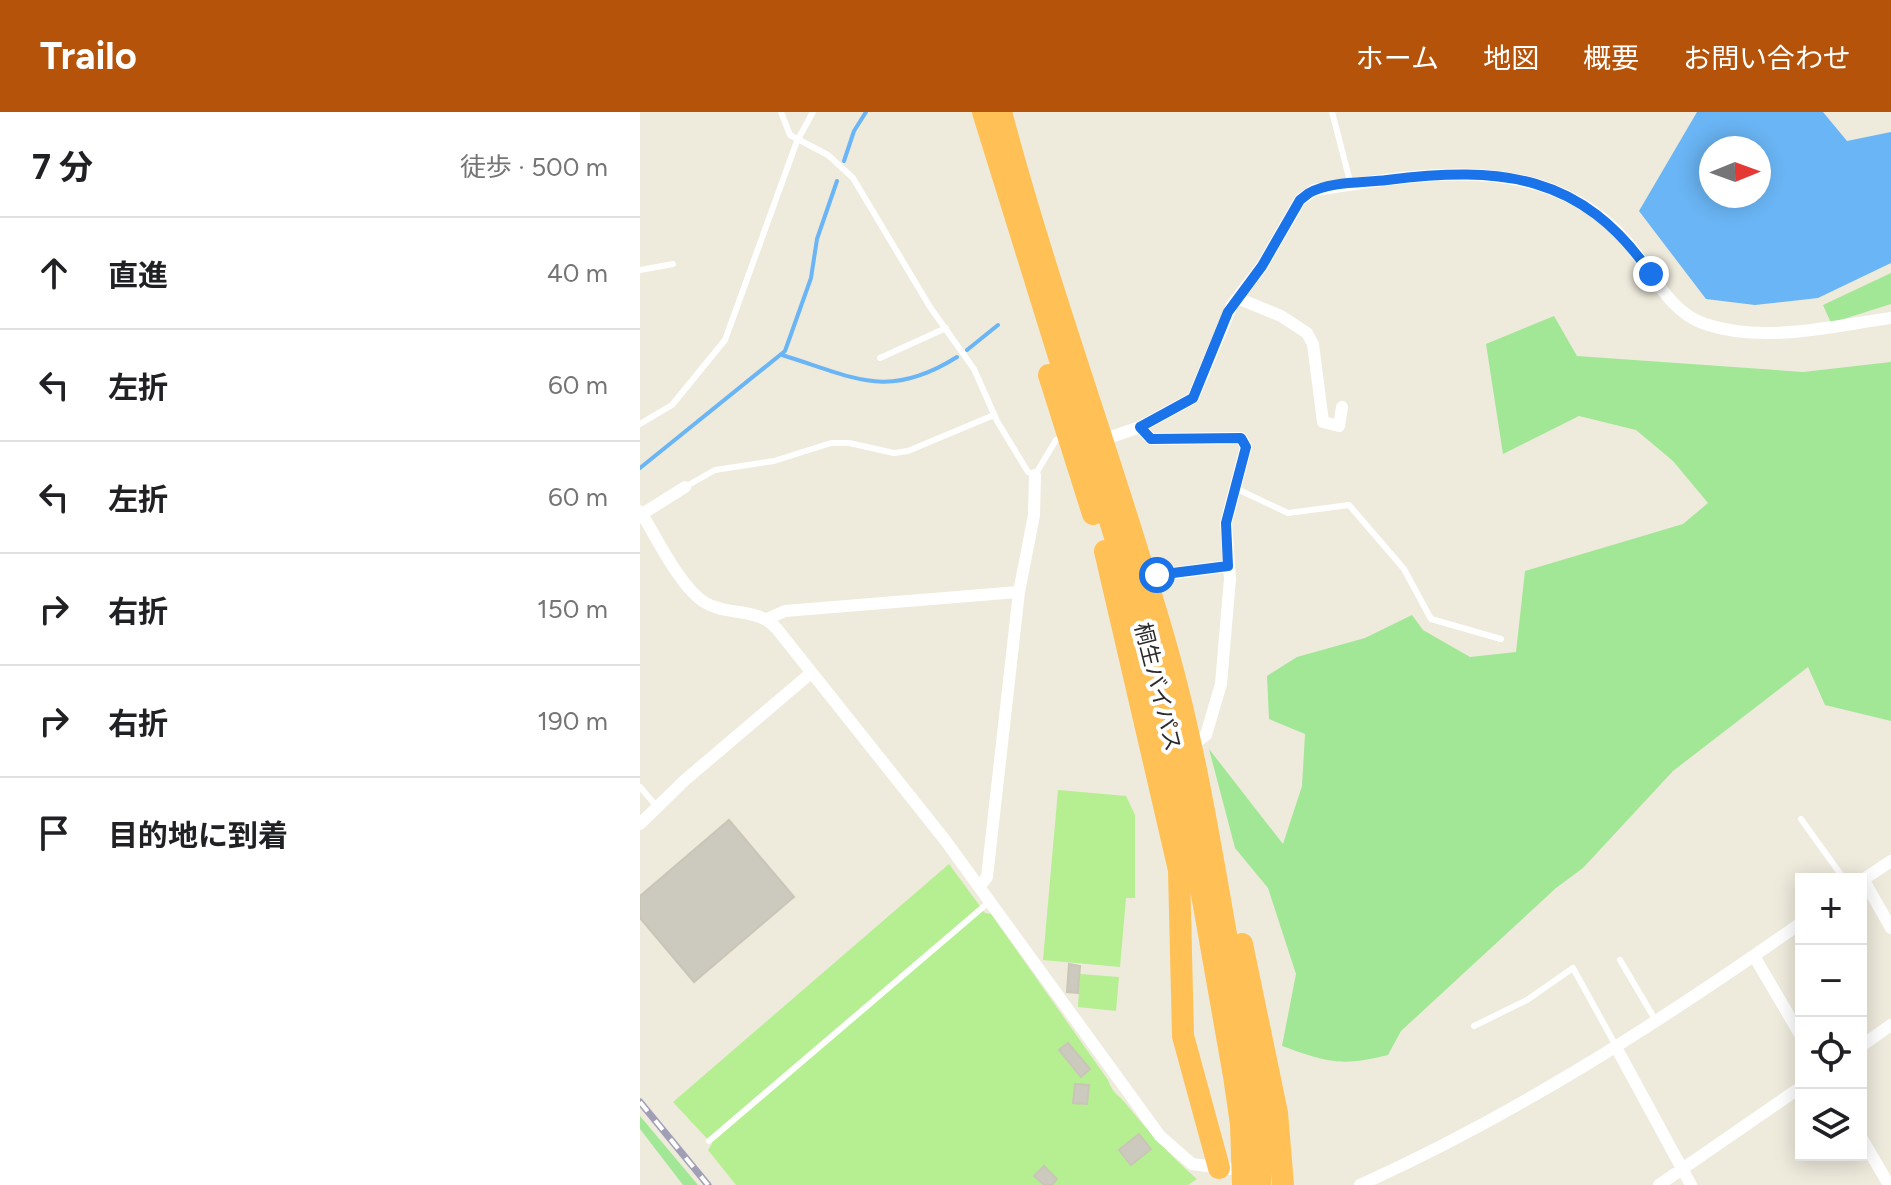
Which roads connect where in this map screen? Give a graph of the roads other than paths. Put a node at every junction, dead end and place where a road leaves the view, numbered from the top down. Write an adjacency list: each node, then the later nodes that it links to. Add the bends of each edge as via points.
1 (781, 112): 6 (lane)
2 (813, 112): 6 (lane)
3 (983, 112): 8 (highway, 桐生バイパス)
4 (1001, 112): 20 (highway, 桐生バイパス)
5 (1332, 112): 7 (lane)
6 (797, 141): 13 (lane, via 828,155 853,178); 17 (lane, via 725,340 672,405)
7 (1351, 185): 11 (street, via 1314,190 1300,200); 12 (street, via 1466,172 1510,176 1550,189 1619,233 1673,303 1703,324 1803,333)
8 (1028, 260): 19 (highway, via 1033,311); 56 (highway, 桐生バイパス, via 1148,643 1175,749 1241,1124)
9 (673, 264): 10 (lane)
10 (640, 270)
11 (1237, 298): 15 (street, via 1302,327 1313,344 1323,422 1339,426); 18 (street, via 1193,398)
12 (1891, 318)
13 (946, 328): 14 (lane); 16 (lane, via 982,383)
14 (880, 358)
15 (1342, 407)
16 (994, 415): 21 (lane, via 1028,472); 22 (lane, via 908,451 831,443 774,461 715,470)
17 (640, 424)
18 (1140, 427): 20 (street); 23 (street, via 1151,439 1241,438 1246,447)
19 (1066, 435): 21 (lane, via 1056,440); 56 (highway, via 1118,598 1177,858 1183,1036)
20 (1102, 440): 26 (highway, 桐生バイパス)
21 (1035, 475): 27 (street, via 1034,515)
22 (685, 487): 24 (street)
23 (1235, 488): 25 (street, via 1226,523); 29 (lane, via 1288,513 1354,507 1404,569 1431,619)
24 (641, 512): 28 (street, via 696,596)
25 (1228, 566): 26 (street); 31 (street, via 1221,684 1206,735)
26 (1146, 577): 31 (highway, 桐生バイパス)
27 (1019, 592): 28 (street, via 785,611); 39 (street, via 987,877)
28 (767, 619): 30 (street)
29 (1501, 639)
30 (811, 673): 33 (street); 39 (street)
31 (1191, 746): 57 (highway, 桐生バイパス)
32 (640, 787): 33 (lane)
33 (658, 808): 35 (street)
34 (1801, 819): 37 (lane)
35 (640, 824)
36 (1891, 861): 38 (street)
37 (1840, 873)
38 (1867, 877)
39 (980, 886): 41 (street)
40 (1867, 888): 43 (street)
41 (990, 901): 53 (lane); 56 (street, via 1153,1128 1192,1164)
42 (1795, 927): 44 (street)
43 (1891, 928)
44 (1754, 956): 46 (street); 49 (street)
45 (1620, 960): 46 (lane)
46 (1656, 1021): 51 (street)
47 (1891, 1025): 50 (street)
48 (1474, 1026): 51 (lane, via 1527,1000 1573,968)
49 (1795, 1026)
50 (1867, 1042)
51 (1617, 1049): 55 (street); 58 (street, via 1461,1138)
52 (1798, 1089): 55 (street)
53 (709, 1141)
54 (1867, 1147): 61 (street)
55 (1683, 1169): 59 (street); 60 (street)
56 (1231, 1174)
57 (1273, 1185)
58 (1360, 1185)
59 (1659, 1185)
60 (1691, 1185)
61 (1889, 1185)

